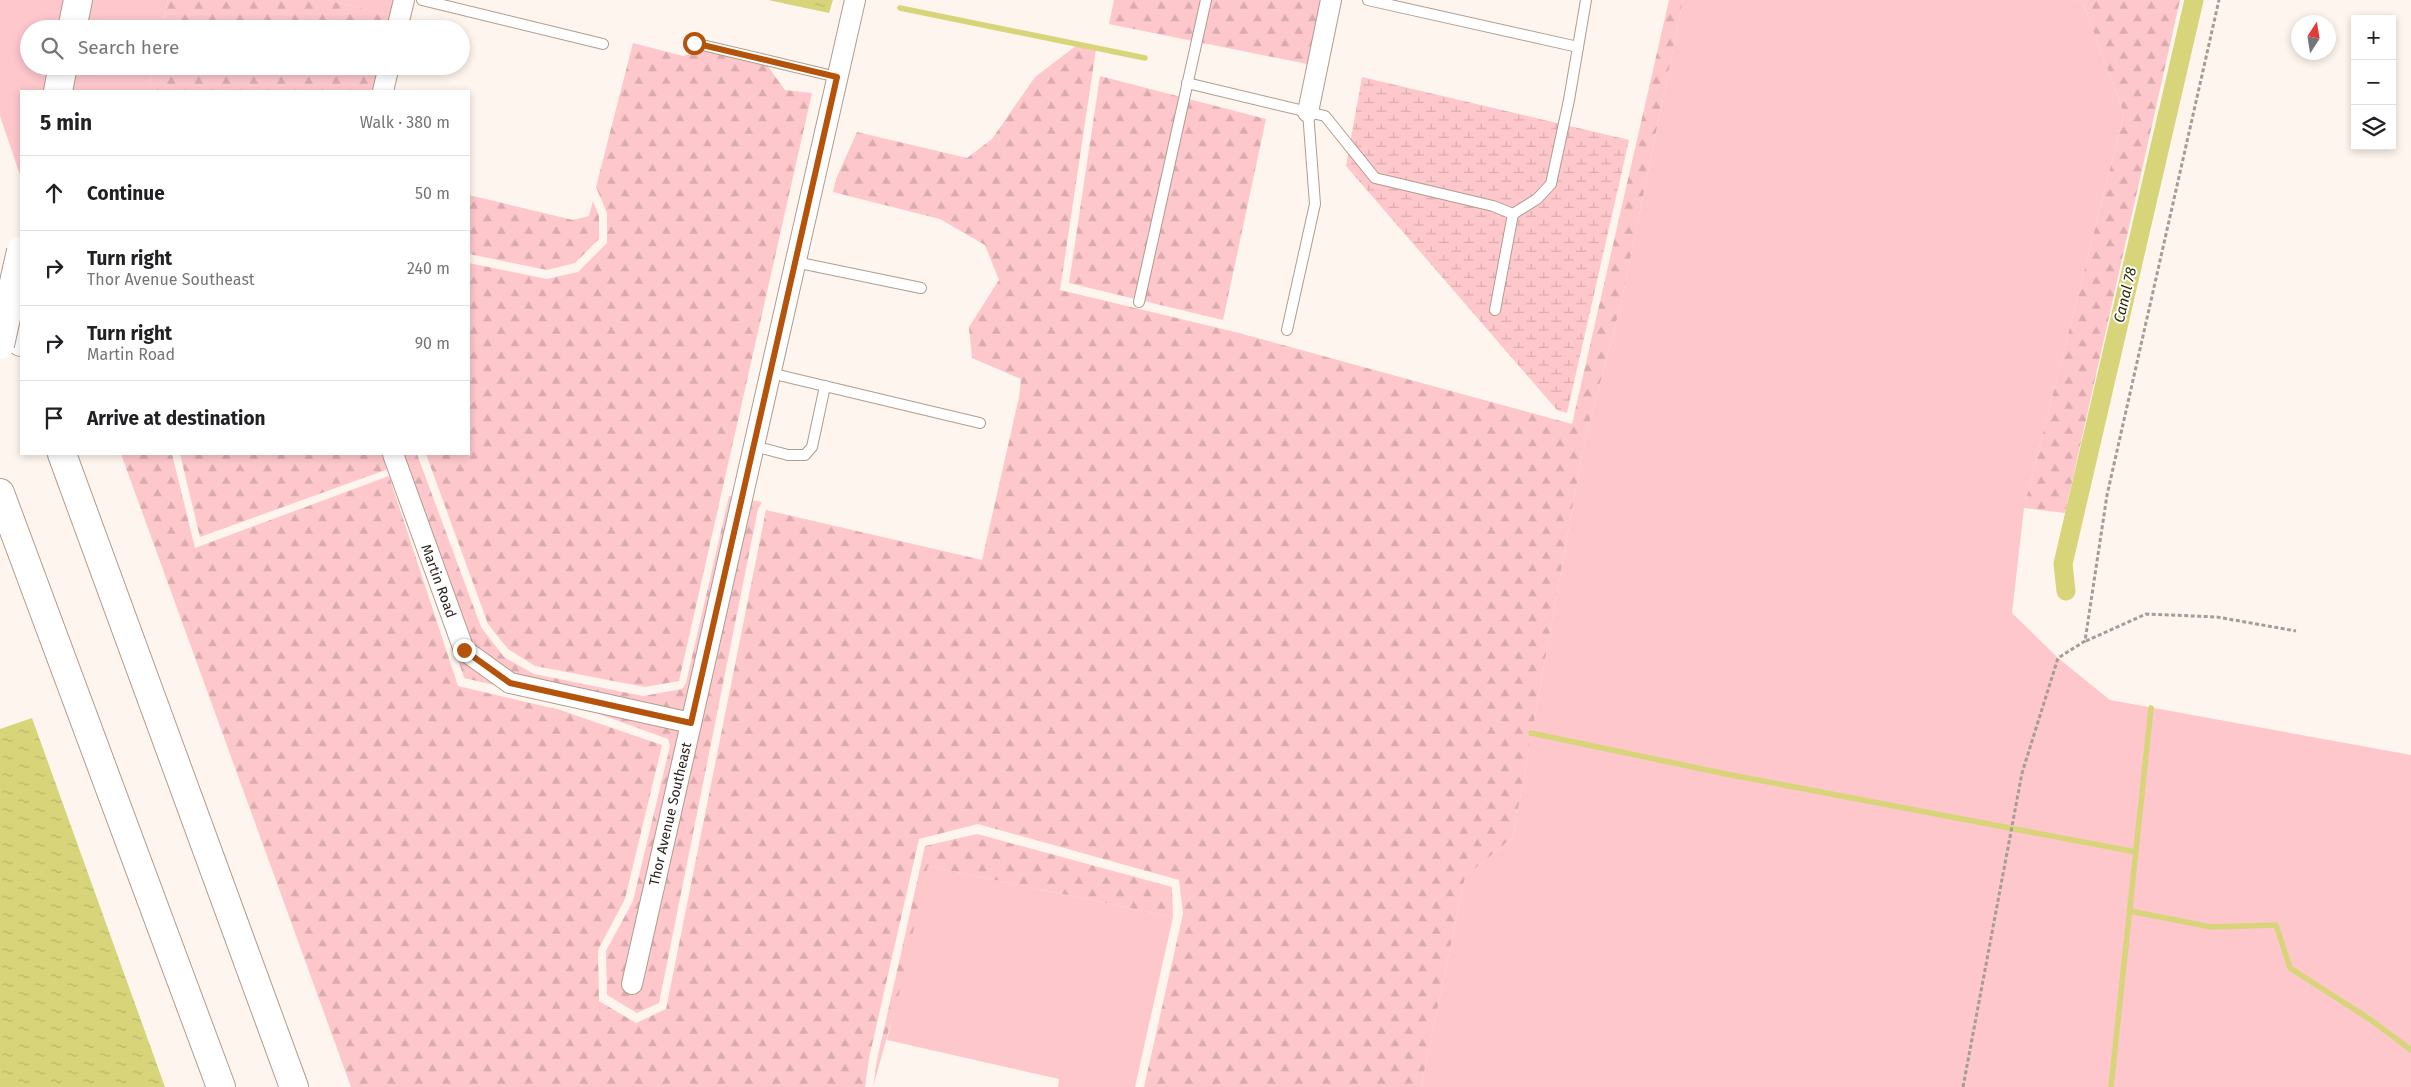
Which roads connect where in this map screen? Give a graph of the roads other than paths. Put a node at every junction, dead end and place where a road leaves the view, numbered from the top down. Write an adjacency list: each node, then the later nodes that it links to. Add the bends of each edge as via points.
1 (78, 0): 9 (main road)
2 (404, 0): 10 (street)
3 (422, 0): 12 (lane)
4 (855, 0): 16 (street, Thor Avenue Southeast)
5 (1206, 0): 17 (lane)
6 (1331, 0): 20 (street)
7 (1368, 0): 13 (lane)
8 (1586, 0): 13 (lane)
9 (74, 20)
10 (399, 20)
11 (694, 43): 16 (lane)
12 (603, 44)
13 (1578, 47): 21 (lane, via 1551,184 1537,199)
14 (61, 75): 18 (main road)
15 (387, 75): 19 (street)
16 (837, 77): 23 (street, Thor Avenue Southeast)
17 (1188, 83): 20 (lane); 26 (lane)
18 (58, 90)
19 (383, 90)
20 (1308, 112): 21 (lane, via 1325,116 1374,178); 28 (lane, via 1316,204)
21 (1513, 214): 27 (lane)
22 (20, 255): 30 (main road, bridge)
23 (795, 262): 25 (lane); 31 (street, Thor Avenue Southeast)
24 (0, 284): 29 (main road)
25 (921, 288)
26 (1139, 302)
27 (1495, 310)
28 (1287, 330)
29 (20, 339)
30 (0, 345)
31 (770, 373): 32 (lane); 34 (street, Thor Avenue Southeast)
32 (825, 386): 33 (lane); 34 (lane, via 812,447 805,455 788,455)
33 (980, 423)
34 (754, 446): 38 (street, Thor Avenue Southeast)
35 (62, 455): 41 (main road)
36 (393, 455): 38 (street, Martin Road, via 464,650 510,683)
37 (0, 493): 40 (main road)
38 (691, 723): 39 (street, Thor Avenue Southeast)
39 (632, 984)
40 (221, 1087)
41 (294, 1087)

